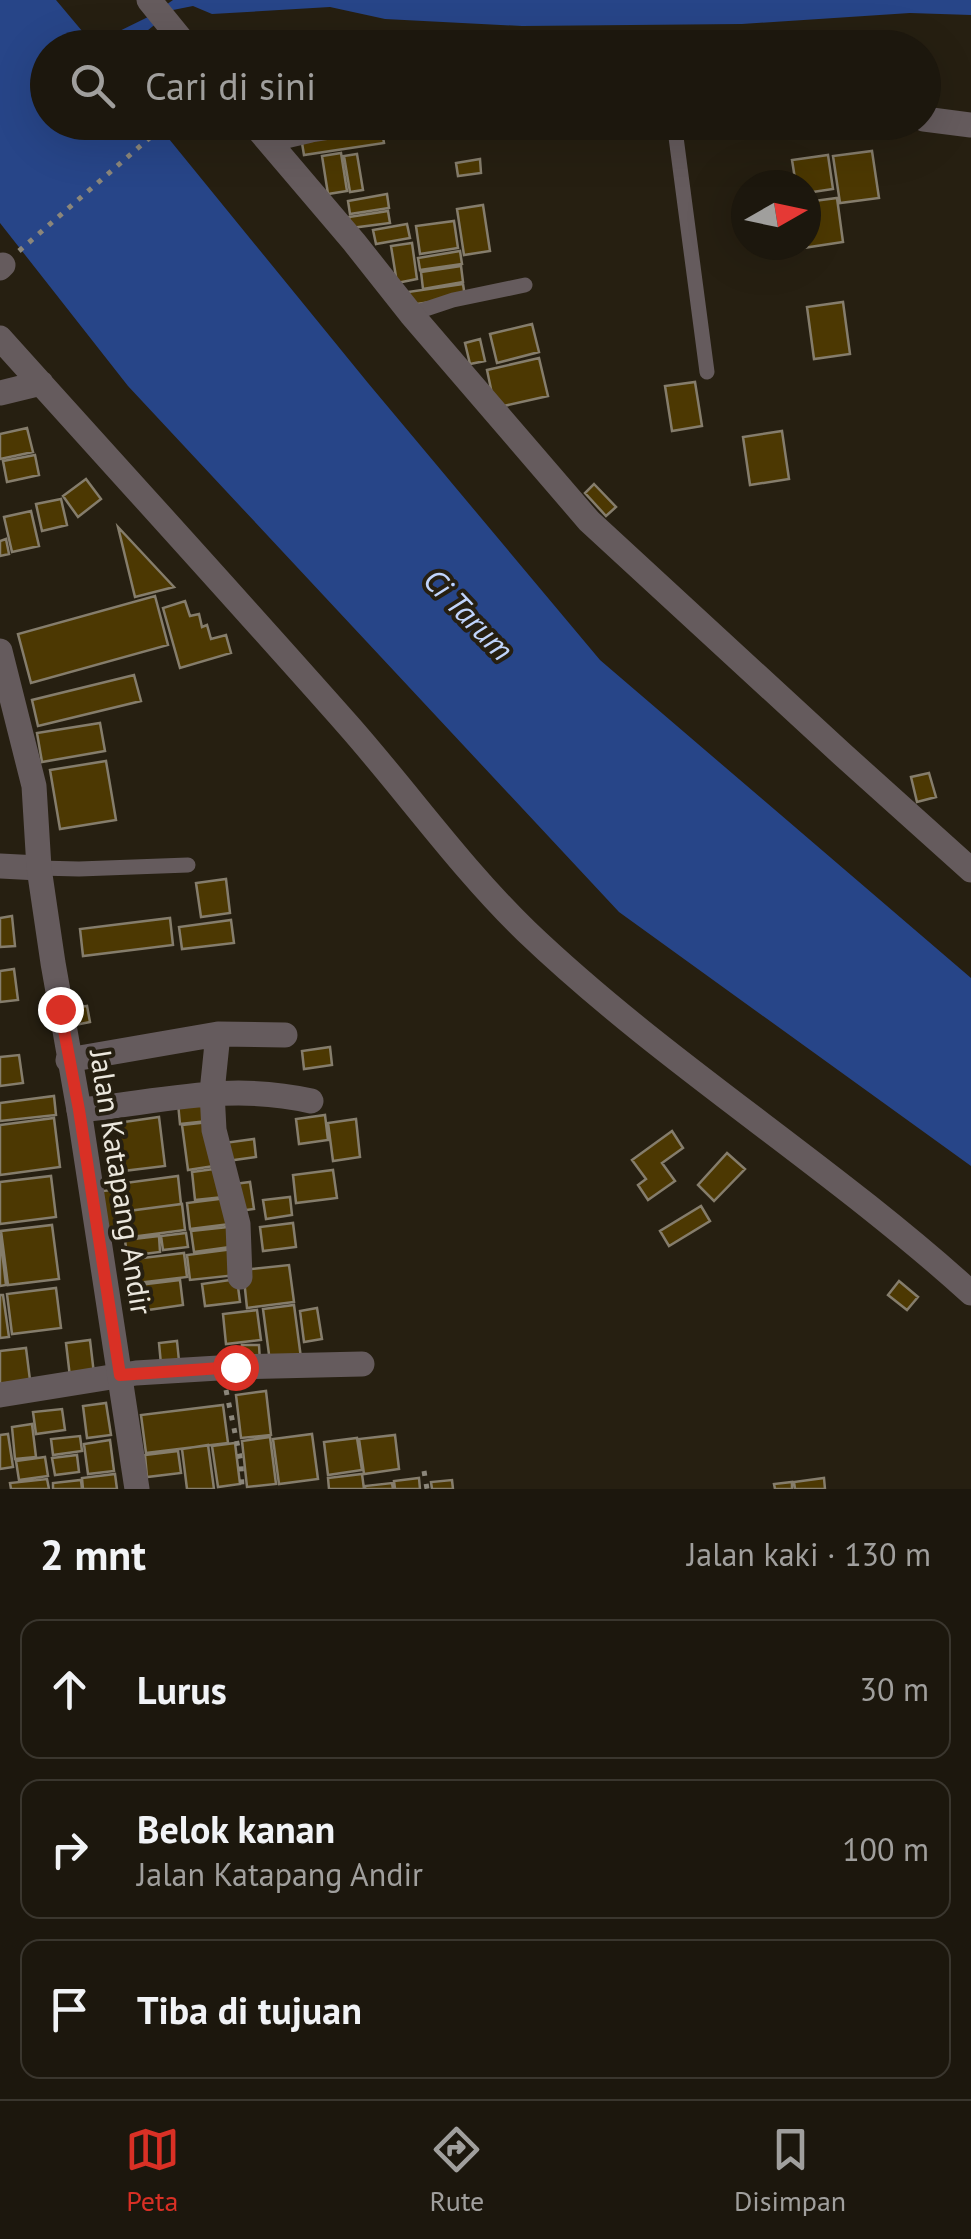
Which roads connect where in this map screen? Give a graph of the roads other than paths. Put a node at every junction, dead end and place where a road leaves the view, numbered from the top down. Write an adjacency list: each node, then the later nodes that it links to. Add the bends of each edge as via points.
1 (156, 8): 2 (street)
2 (174, 30)
3 (941, 121): 4 (street)
4 (971, 125)
5 (268, 140): 8 (street)
6 (676, 140): 10 (lane)
7 (526, 284): 8 (lane)
8 (410, 314): 17 (street, via 589,521)
9 (0, 338): 11 (street)
10 (708, 372)
11 (41, 383): 12 (street); 25 (street, via 525,930 640,1032)
12 (0, 393)
13 (0, 650): 14 (street, Jalan Katapang Andir, via 34,786)
14 (39, 862): 15 (lane, via 78,869); 16 (street); 20 (street, Jalan Katapang Andir)
15 (188, 864)
16 (0, 866)
17 (971, 870)
18 (218, 1034): 19 (street); 20 (street); 21 (street)
19 (285, 1035)
20 (68, 1060): 23 (street, Jalan Katapang Andir)
21 (212, 1092): 22 (street); 23 (street); 24 (street, via 214,1130 238,1224)
22 (311, 1101)
23 (79, 1110): 27 (street, Jalan Katapang Andir)
24 (240, 1277)
25 (971, 1292)
26 (362, 1364): 27 (street)
27 (120, 1375): 28 (street); 29 (street, Jalan Katapang Andir)
28 (0, 1395)
29 (137, 1489)

